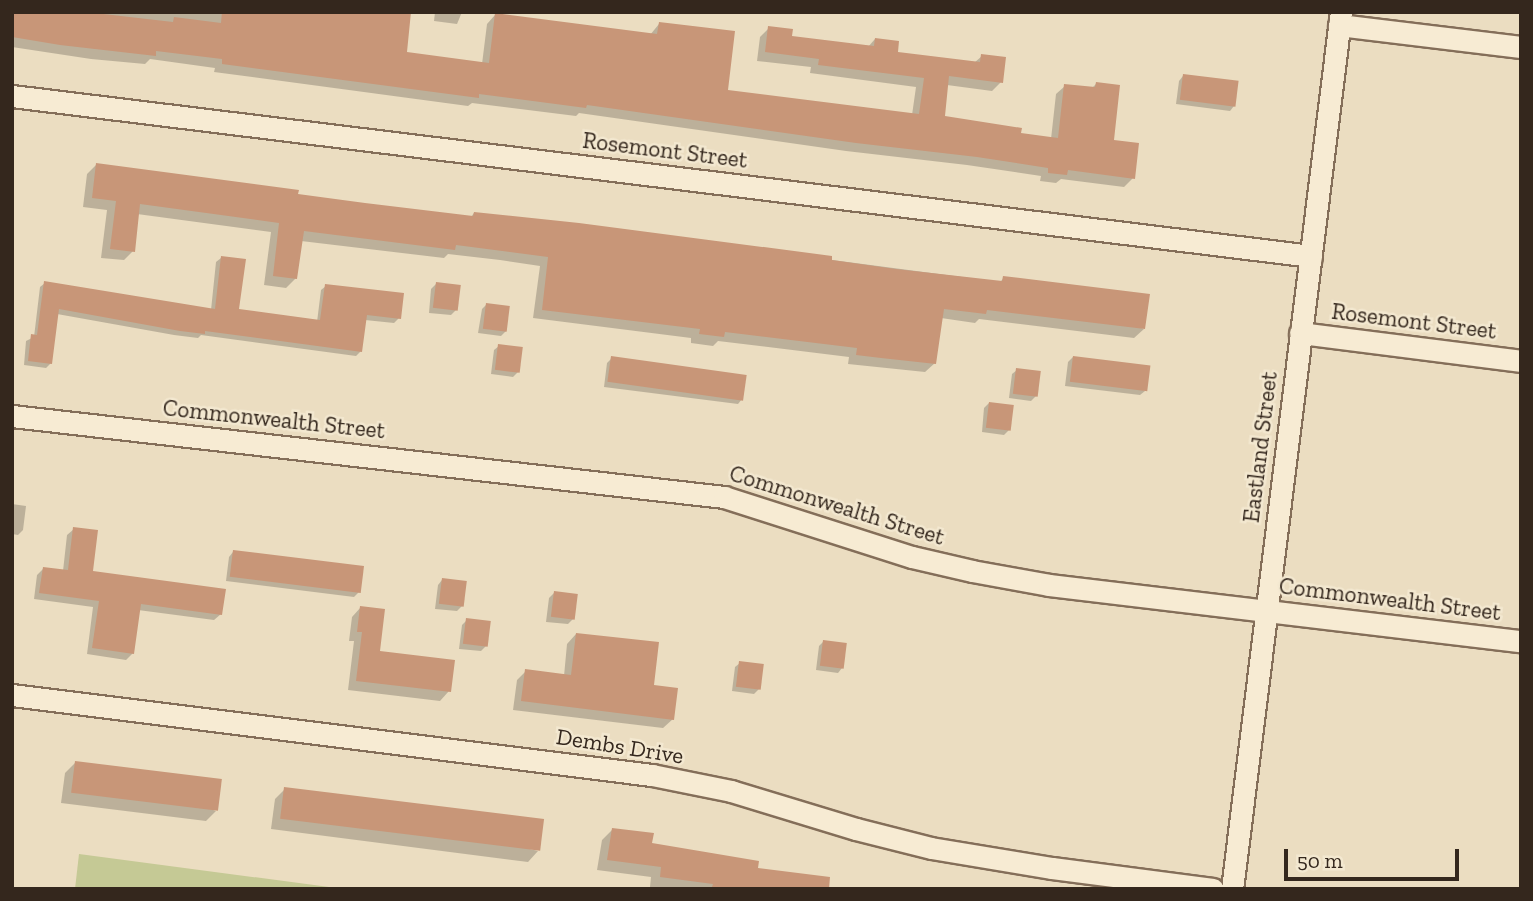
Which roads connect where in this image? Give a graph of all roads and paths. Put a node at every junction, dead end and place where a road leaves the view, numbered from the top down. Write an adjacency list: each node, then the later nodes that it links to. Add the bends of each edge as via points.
1 (1340, 19): 2 (street); 4 (street, Eastland Street)
2 (1521, 47)
3 (12, 96): 4 (street, Rosemont Street)
4 (1311, 256): 5 (street, Eastland Street)
5 (1300, 333): 6 (street, Rosemont Street); 8 (street, Eastland Street)
6 (1521, 361)
7 (12, 416): 8 (street, Commonwealth Street, via 724,496 912,557 972,571)
8 (1266, 611): 9 (street, Commonwealth Street); 12 (street, Eastland Street)
9 (1521, 641)
10 (12, 695): 11 (street, Dembs Drive, via 652,775 731,791 931,848)
11 (1213, 889)
12 (1232, 889)

